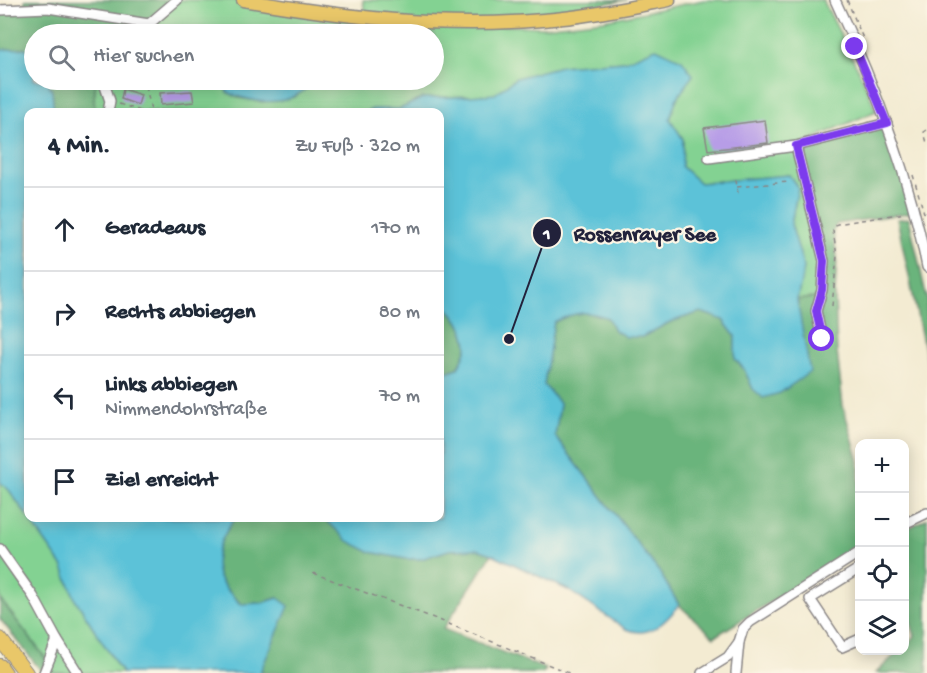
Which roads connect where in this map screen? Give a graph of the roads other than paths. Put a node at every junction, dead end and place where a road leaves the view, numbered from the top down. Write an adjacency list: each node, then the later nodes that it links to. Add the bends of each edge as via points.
1 (177, 0): 6 (street)
2 (243, 0): 3 (main road, via 415,22 463,23 542,20)
3 (669, 0)
4 (835, 0): 9 (street)
5 (0, 10): 6 (street, via 48,8)
6 (149, 24)
7 (106, 90): 8 (street)
8 (109, 108)
9 (887, 123): 10 (street); 12 (street, via 915,212)
10 (796, 146): 11 (street); 13 (street, via 824,261 816,311)
11 (709, 158)
12 (927, 267)
13 (822, 339)
14 (927, 513): 15 (street)
15 (909, 522)
16 (0, 549): 20 (street, via 33,596)
17 (855, 556): 22 (street, via 750,622)
18 (855, 571): 21 (street, via 810,599 842,647)
19 (0, 639): 25 (highway)
20 (57, 640): 26 (street); 27 (street)
21 (855, 641)
22 (739, 642): 28 (street, via 728,657); 29 (street)
23 (0, 666): 24 (highway)
24 (5, 673)
25 (26, 673)
26 (44, 673)
27 (78, 673)
28 (702, 673)
29 (736, 673)

